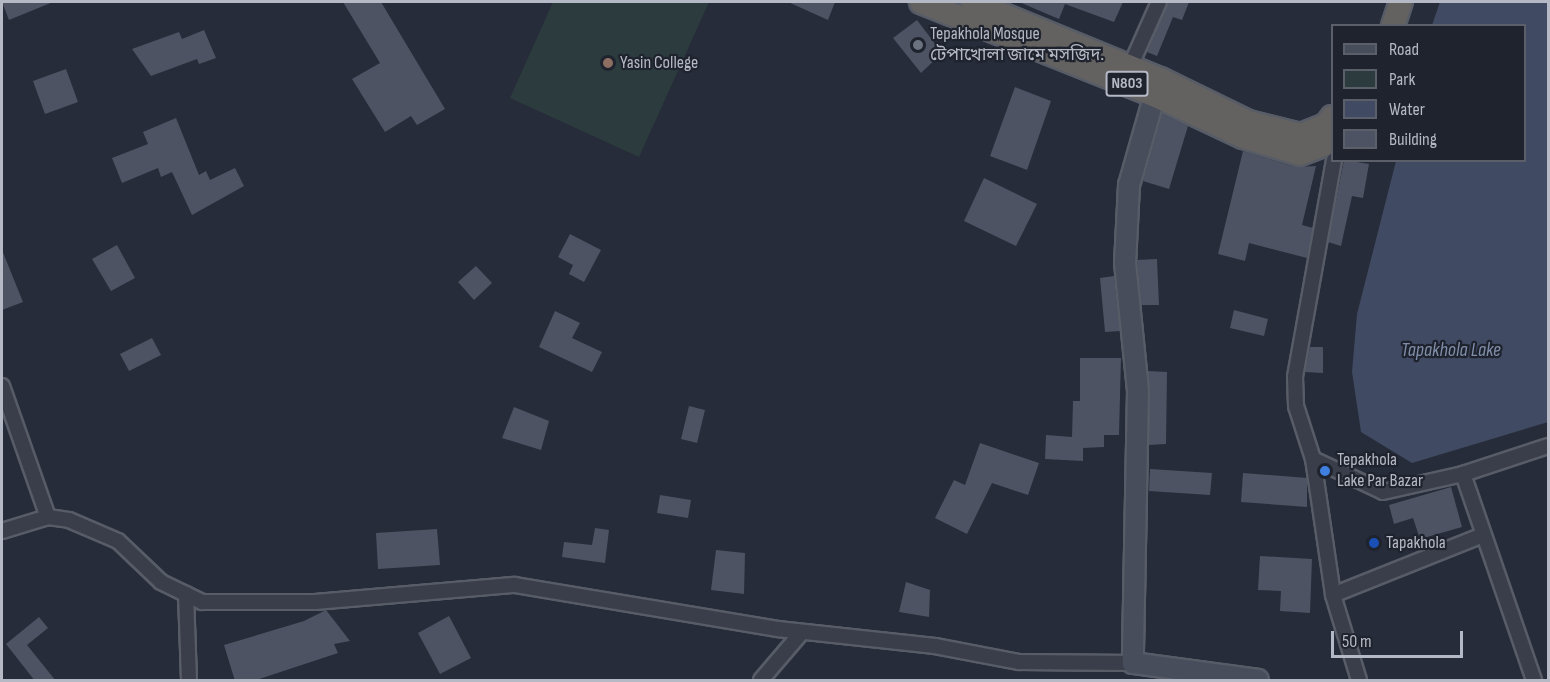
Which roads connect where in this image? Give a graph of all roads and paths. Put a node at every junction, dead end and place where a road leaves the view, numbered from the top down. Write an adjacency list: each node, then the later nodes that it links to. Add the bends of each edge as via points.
1 (921, 2): 9 (highway, N803)
2 (972, 2): 8 (highway, N803)
3 (1159, 2): 8 (street)
4 (1385, 2): 6 (highway)
5 (1401, 2): 7 (highway)
6 (1378, 24)
7 (1394, 24)
8 (1130, 67): 9 (highway, N803)
9 (1157, 87): 10 (highway, N803, via 1248,122 1301,135 1326,125); 11 (highway, N803, via 1243,137 1300,154); 23 (main road, via 1129,185 1125,264 1138,391)
10 (1331, 118)
11 (1331, 142)
12 (1334, 162): 15 (street, via 1295,377 1296,406)
13 (2, 386): 17 (street)
14 (1548, 446): 16 (street)
15 (1313, 459): 16 (street, via 1383,492); 21 (street)
16 (1463, 474): 19 (street)
17 (48, 517): 18 (street); 20 (street, via 69,520 118,541 161,582)
18 (2, 531)
19 (1483, 535): 21 (street); 28 (street)
20 (186, 594): 22 (street, via 202,602 315,602 515,585); 24 (street)
21 (1333, 595): 27 (street)
22 (802, 632): 23 (street, via 935,646 1019,662); 25 (street)
23 (1133, 663): 26 (main road)
24 (189, 681)
25 (761, 681)
26 (1258, 681)
27 (1359, 681)
28 (1534, 681)

